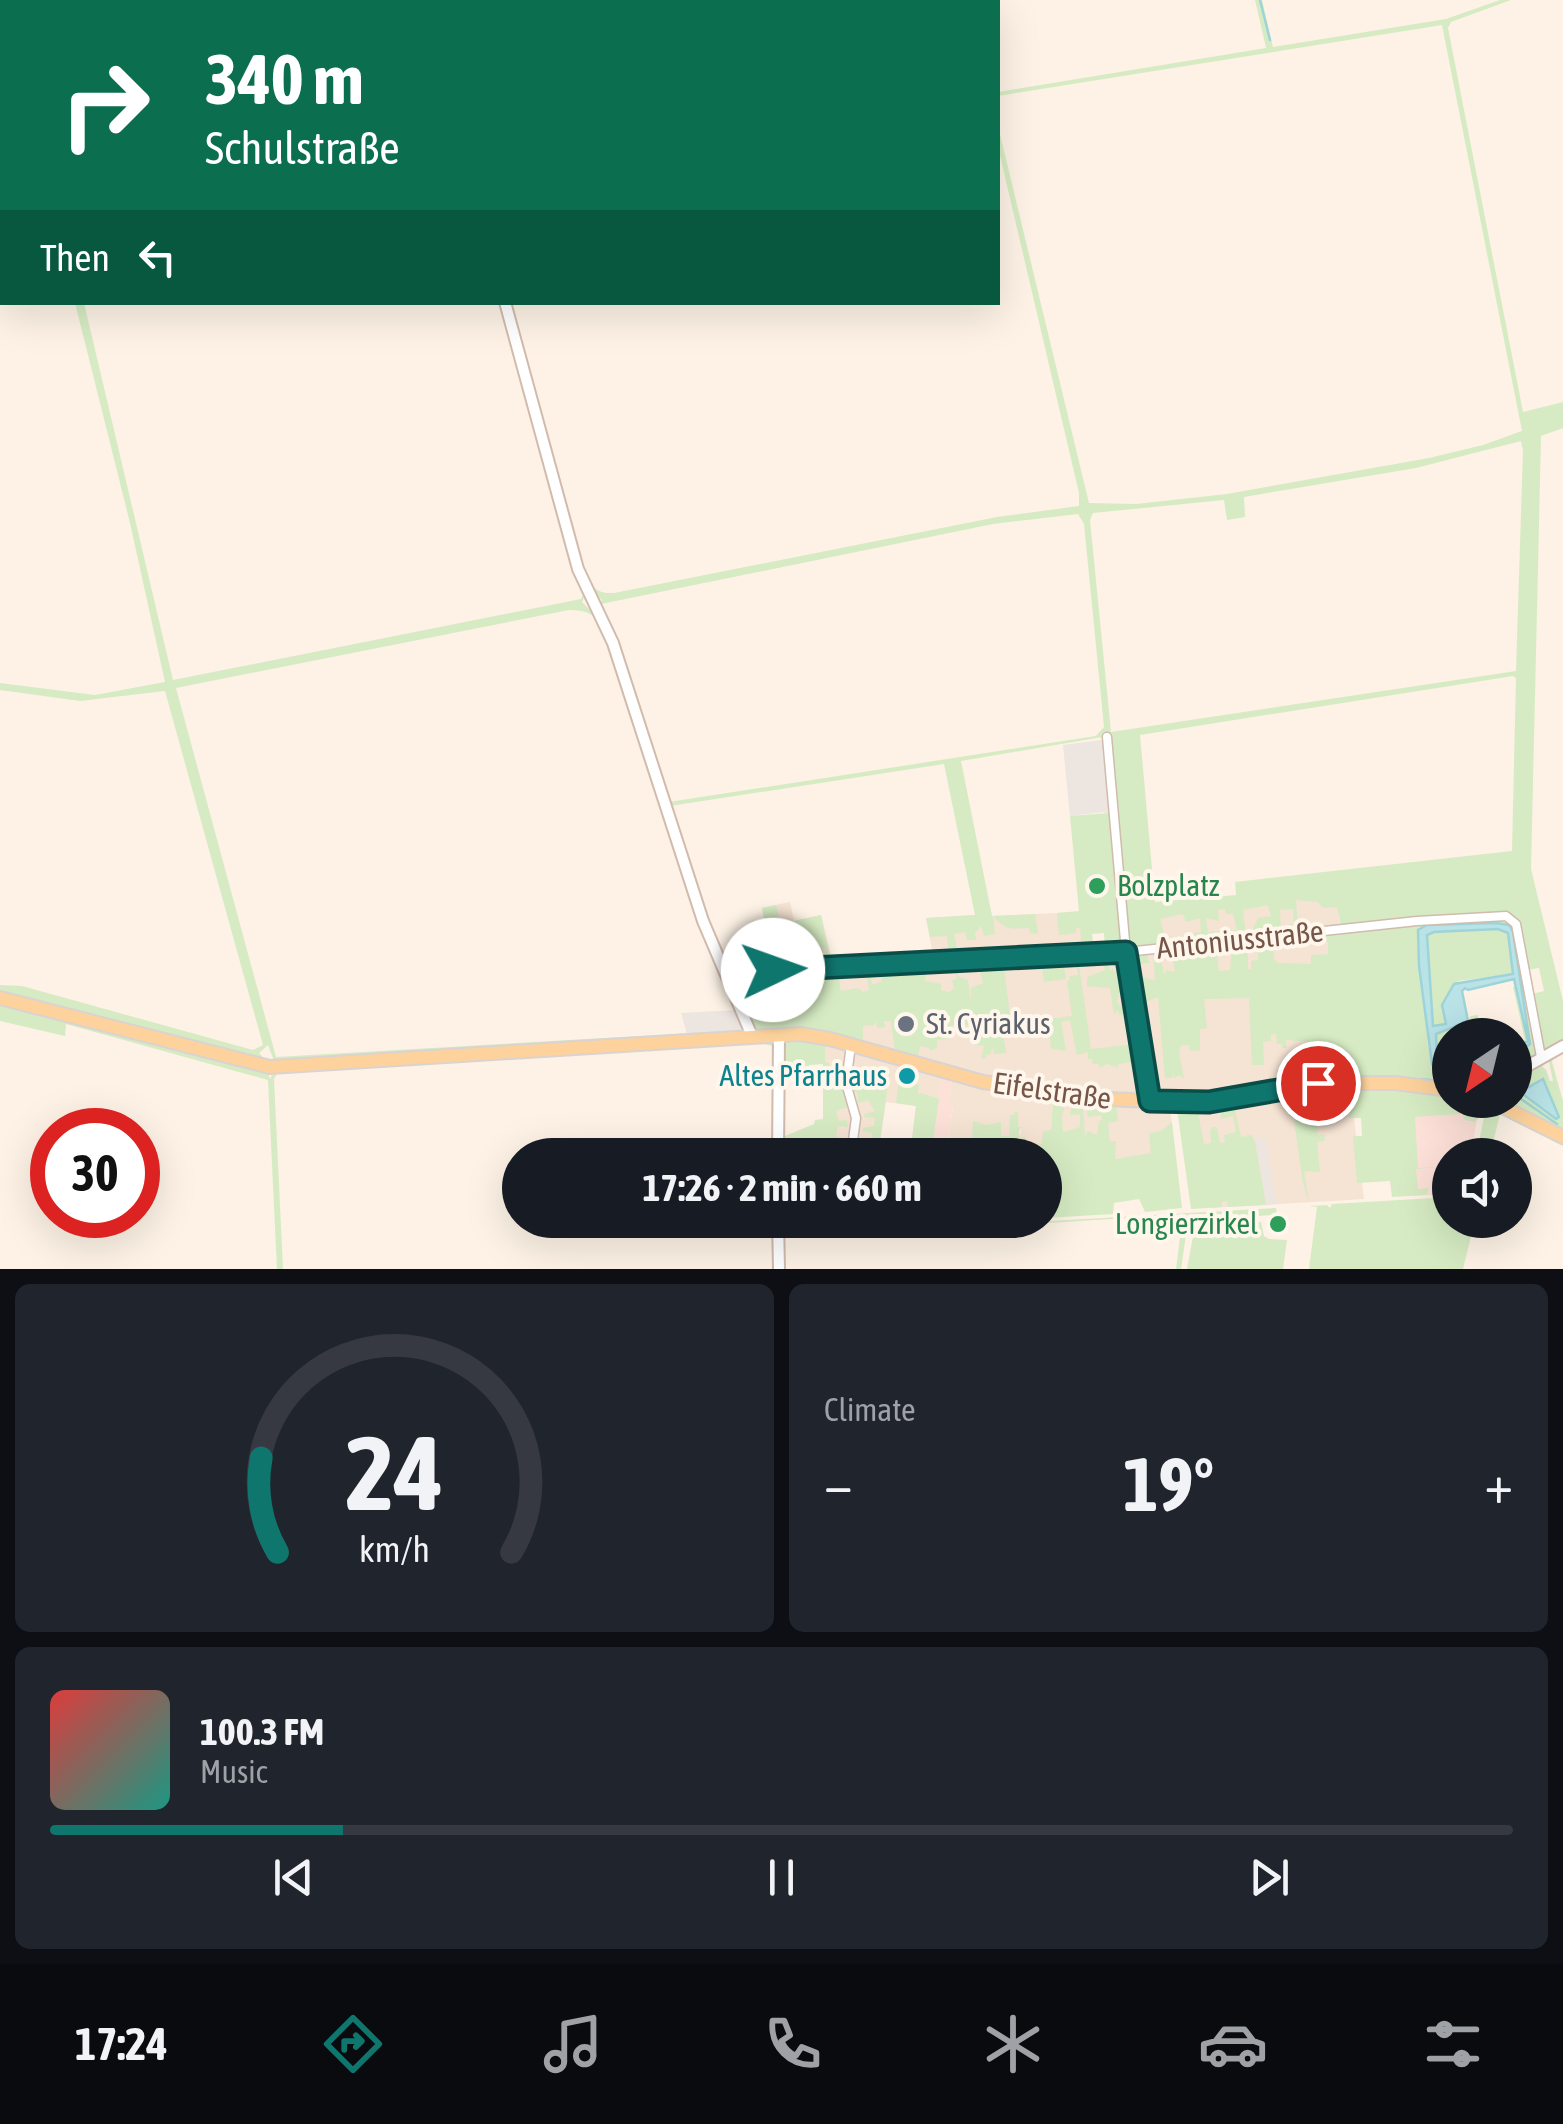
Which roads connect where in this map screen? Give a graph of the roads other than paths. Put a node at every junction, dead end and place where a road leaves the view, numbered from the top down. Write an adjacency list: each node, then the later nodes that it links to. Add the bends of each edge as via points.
1 (506, 305): 4 (street, via 578,569 612,642)
2 (1107, 738): 3 (street)
3 (1126, 952): 4 (street, Antoniusstraße); 10 (street, Antoniusstraße, via 1506,916 1514,920); 13 (street)
4 (726, 975): 7 (street)
5 (0, 998): 7 (main road, Eifelstraße, via 270,1067)
6 (778, 1035): 7 (main road, Eifelstraße); 8 (main road, Eifelstraße); 16 (street)
7 (752, 1036)
8 (851, 1045): 13 (main road, Eifelstraße, via 1004,1086); 17 (street, via 846,1083)
9 (1563, 1046): 10 (street)
10 (1541, 1057): 11 (street)
11 (1532, 1063)
12 (1432, 1088): 13 (main road, Eifelstraße, via 1318,1083 1209,1102)
13 (1150, 1101)
14 (1525, 1118): 15 (main road)
15 (1563, 1137)
16 (778, 1138)
17 (854, 1138)
18 (778, 1238): 19 (street)
19 (779, 1269)

